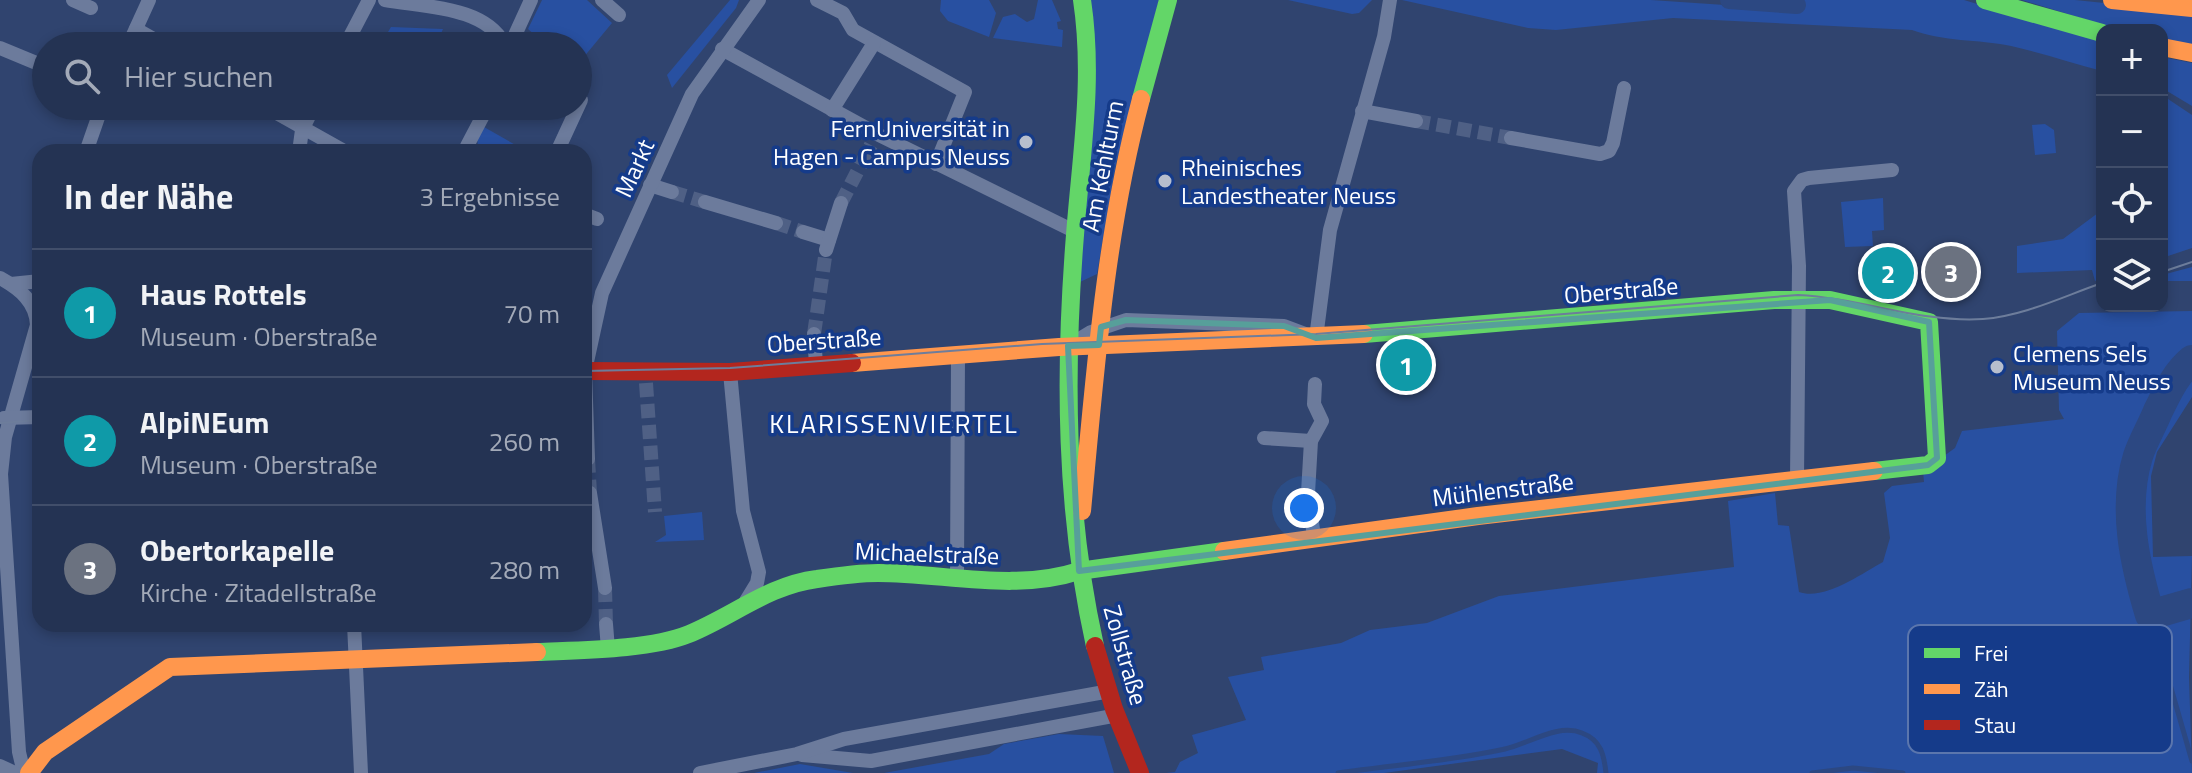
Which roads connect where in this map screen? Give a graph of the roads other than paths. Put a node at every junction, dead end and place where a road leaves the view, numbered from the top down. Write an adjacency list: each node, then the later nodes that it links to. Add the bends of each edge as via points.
1 (73, 0): 14 (street)
2 (149, 0): 17 (street)
3 (369, 0): 21 (street)
4 (385, 0): 22 (street, via 472,16)
5 (531, 0): 23 (street)
6 (602, 0): 16 (street)
7 (759, 0): 27 (street, Markt)
8 (817, 0): 24 (street, via 843,13 853,30)
9 (1080, 0): 54 (street, Am Kehlturm, via 1090,52)
10 (1168, 0): 60 (street, Am Kehlturm, via 1126,155)
11 (1390, 0): 32 (street)
12 (1985, 0): 18 (street)
13 (2112, 0): 15 (street)
14 (91, 8)
15 (2192, 8)
16 (619, 15)
17 (136, 29): 19 (street); 20 (street)
18 (2096, 31)
19 (135, 32)
20 (141, 32)
21 (352, 32)
22 (497, 32)
23 (514, 32)
24 (874, 43): 31 (street); 46 (street, via 965,92)
25 (0, 48): 29 (street)
26 (2168, 48): 28 (street)
27 (722, 49): 31 (street); 48 (street, Markt, via 692,94)
28 (2192, 53)
29 (32, 61)
30 (1624, 88): 40 (street, via 1609,151 1600,154)
31 (832, 110): 46 (street, via 874,140)
32 (1362, 111): 38 (street); 61 (street, via 1330,230)
33 (97, 120): 41 (street)
34 (286, 120): 39 (street)
35 (307, 120): 39 (street)
36 (481, 120): 44 (street)
37 (572, 120): 45 (street)
38 (1416, 121)
39 (302, 130): 42 (street); 43 (street)
40 (1511, 138)
41 (89, 144)
42 (300, 144)
43 (330, 144)
44 (470, 144)
45 (561, 144)
46 (936, 164): 54 (street)
47 (1892, 170): 57 (street, via 1809,178 1796,185)
48 (650, 185): 49 (street); 62 (street, Markt, via 602,293)
49 (672, 192)
50 (705, 202): 52 (street)
51 (841, 203): 53 (street, via 827,245)
52 (776, 223)
53 (803, 232)
54 (1076, 232): 64 (street, Am Kehlturm)
55 (5, 281): 56 (street); 58 (street)
56 (32, 281)
57 (1798, 299): 61 (street, Oberstraße); 74 (street, Oberstraße, via 1860,305 1929,322 1938,452); 75 (street)
58 (32, 306)
59 (814, 334): 66 (street)
60 (1100, 336): 61 (street, Oberstraße); 64 (street, Oberstraße); 78 (street, Zollstraße)
61 (1316, 338)
62 (592, 339)
63 (32, 340): 71 (street)
64 (1068, 346): 65 (street, Oberstraße); 78 (street, Zollstraße)
65 (958, 354): 66 (street, Oberstraße); 81 (street)
66 (816, 365): 68 (street, Oberstraße)
67 (592, 372): 68 (street, Oberstraße, via 645,377)
68 (730, 372): 80 (street, via 743,511)
69 (1315, 384): 73 (street, via 1314,404 1322,421)
70 (32, 417): 71 (street)
71 (5, 418): 94 (street, via 2,496 19,752)
72 (1264, 438): 73 (street)
73 (1311, 441): 77 (street, via 1308,493)
74 (1934, 462): 75 (street, Mühlenstraße)
75 (1797, 479): 77 (street, Mühlenstraße)
76 (592, 506): 83 (street)
77 (1314, 537): 79 (street, Mühlenstraße)
78 (1077, 547): 79 (street, Zollstraße)
79 (1079, 571): 81 (street, Michaelstraße, via 1058,578); 89 (street, Zollstraße)
80 (759, 572): 82 (street); 84 (street)
81 (957, 577): 82 (street, Michaelstraße, via 855,574)
82 (785, 585): 84 (street, Michaelstraße)
83 (605, 588)
84 (743, 605): 87 (street, Michaelstraße, via 687,635)
85 (606, 624): 87 (street)
86 (354, 632): 88 (street)
87 (615, 648): 88 (street, Michaelstraße)
88 (356, 660): 94 (street, Michaelstraße, via 170,667 45,752); 95 (street)
89 (1110, 691): 90 (street, Zollstraße); 91 (street, via 844,739)
90 (1118, 715): 91 (street, via 871,761); 97 (street, Zollstraße)
91 (797, 754): 96 (street)
92 (0, 766): 93 (street)
93 (15, 773)
94 (27, 773)
95 (361, 773)
96 (700, 773)
97 (1140, 773)

